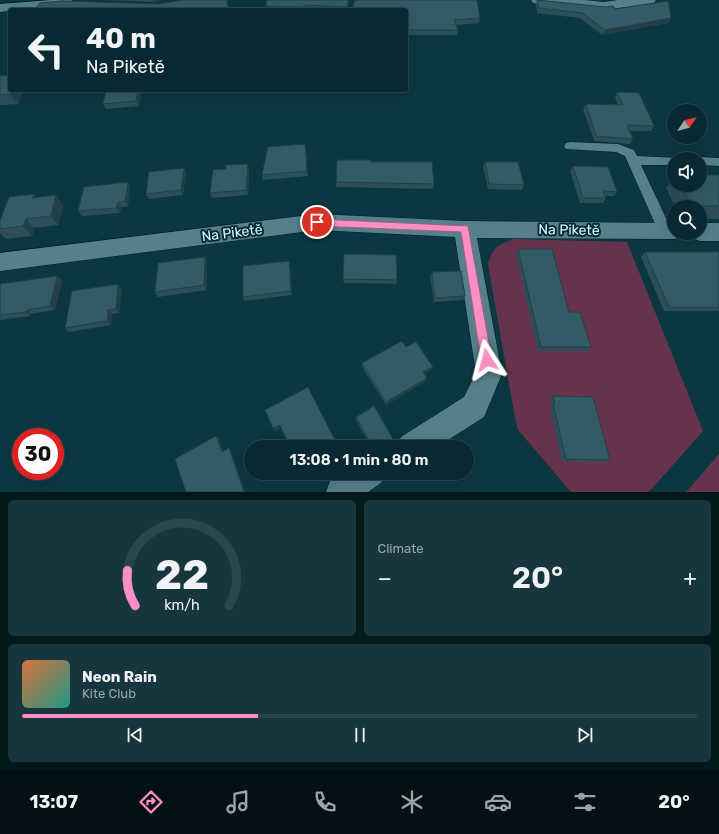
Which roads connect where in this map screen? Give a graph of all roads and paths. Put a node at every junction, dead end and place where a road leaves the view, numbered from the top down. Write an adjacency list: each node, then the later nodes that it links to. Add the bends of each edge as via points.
1 (538, 0): 2 (street, via 604,6)
2 (649, 0)
3 (81, 4): 4 (street)
4 (0, 8)
5 (570, 146): 6 (lane, via 618,148 630,153)
6 (632, 160): 7 (lane); 10 (lane)
7 (667, 161)
8 (707, 161): 9 (lane)
9 (719, 162)
10 (667, 227)
11 (465, 229): 12 (street, Na Piketě); 15 (street, Na Piketě, via 317,222); 16 (street, via 489,374 474,406)
12 (667, 231)
13 (707, 232): 14 (street)
14 (719, 232)
15 (0, 262)
16 (422, 440)
17 (360, 480): 18 (street)
18 (341, 492)

